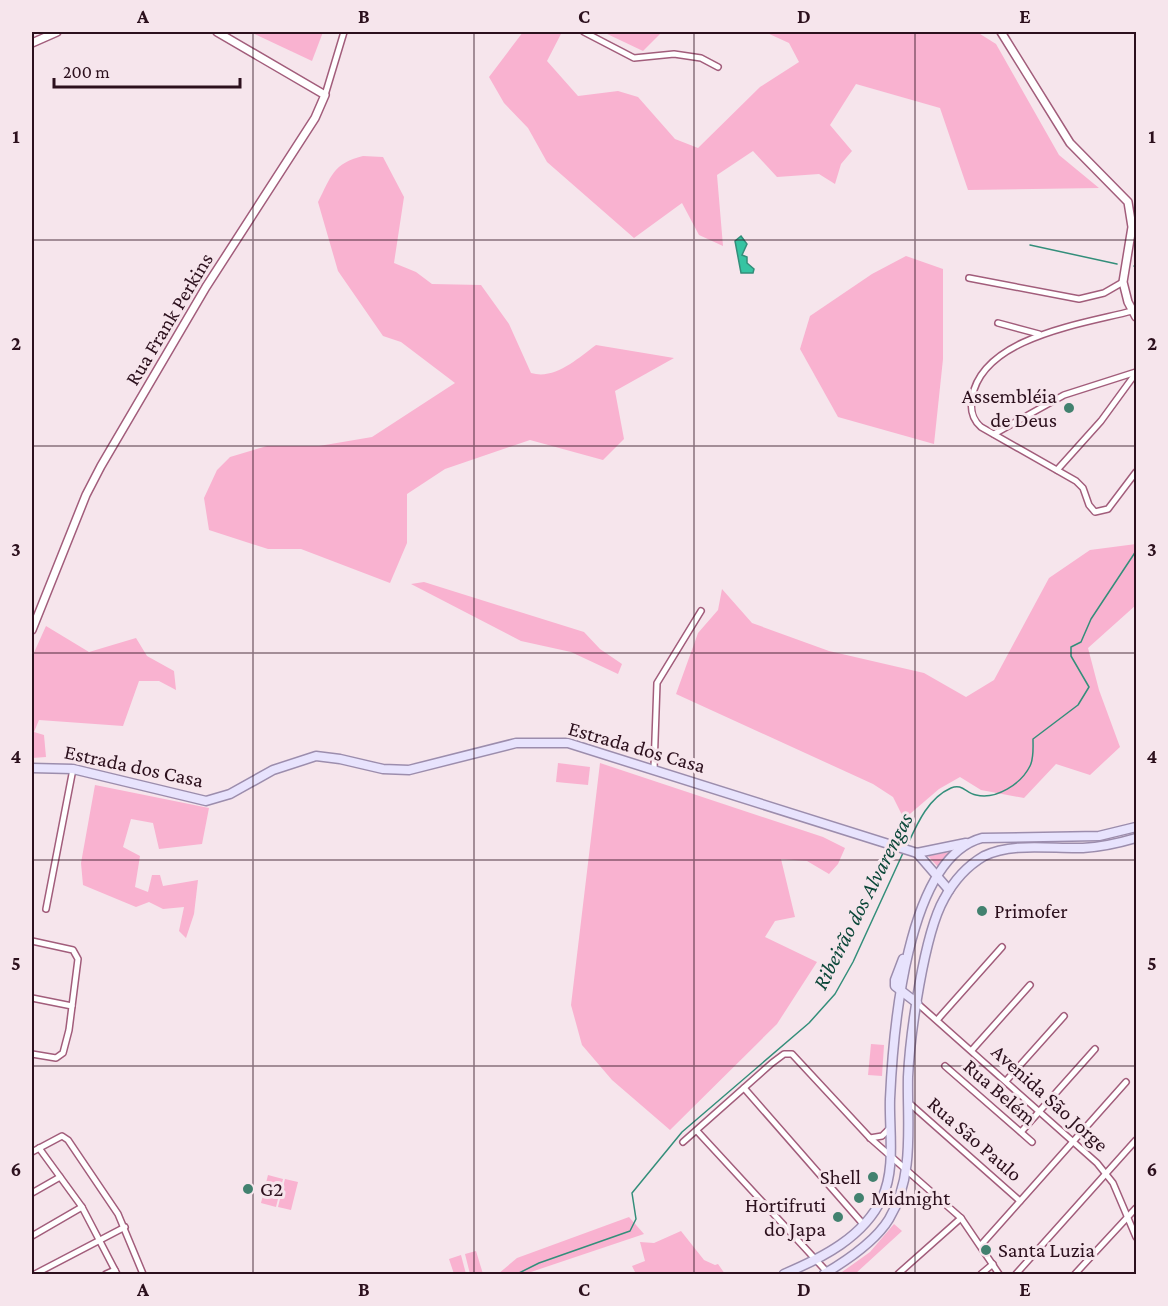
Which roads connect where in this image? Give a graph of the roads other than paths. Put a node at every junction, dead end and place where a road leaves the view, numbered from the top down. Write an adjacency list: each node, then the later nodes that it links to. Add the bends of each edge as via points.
1 (57, 32): 6 (street)
2 (217, 32): 8 (street)
3 (344, 32): 8 (street, Rua Frank Perkins)
4 (584, 32): 7 (street, via 634,58 682,55 701,58)
5 (1001, 32): 10 (street, via 1070,143 1128,202 1132,227)
6 (32, 43)
7 (718, 67)
8 (325, 95): 19 (street, Rua Frank Perkins, via 315,118 206,287 100,466)
9 (969, 278): 10 (street, via 1079,299 1104,293)
10 (1123, 282): 11 (street)
11 (1134, 314): 13 (street)
12 (998, 323): 13 (street)
13 (1041, 335): 15 (street, via 995,360 976,384 971,406 974,418)
14 (1137, 372): 15 (street, via 1064,395); 16 (street, via 1101,421)
15 (994, 434): 16 (street)
16 (1057, 470): 17 (street, via 1080,485 1089,505 1099,513 1112,505)
17 (1137, 472)
18 (700, 611): 21 (street, via 657,683)
19 (32, 630)
20 (32, 768): 22 (main road, Estrada dos Casa)
21 (654, 768): 22 (main road, Estrada dos Casa, via 568,743 545,741 498,747 410,770 376,768 316,756 273,770 230,794 200,801); 26 (main road, Estrada dos Casa)
22 (73, 769): 31 (street)
23 (1137, 828): 25 (main road, via 1099,836 992,836)
24 (1137, 838): 30 (main road, via 1093,847 998,851 970,866)
25 (966, 843): 26 (main road); 28 (main road)
26 (913, 852): 27 (main road)
27 (925, 862): 28 (main road); 29 (main road)
28 (936, 875): 29 (main road); 30 (main road)
29 (929, 887): 35 (main road)
30 (949, 890): 37 (main road, via 937,914)
31 (46, 909)
32 (32, 941): 38 (street, via 73,950 78,959)
33 (1002, 947): 40 (street)
34 (1030, 985): 42 (street)
35 (902, 993): 37 (main road); 50 (main road, via 893,1048)
36 (32, 998): 38 (street)
37 (917, 1003): 40 (street, Avenida São Jorge); 48 (main road)
38 (72, 1006): 43 (street, via 66,1048 56,1058)
39 (1064, 1016): 45 (street)
40 (938, 1019): 42 (street, Avenida São Jorge)
41 (1095, 1049): 49 (street)
42 (972, 1050): 45 (street, Avenida São Jorge)
43 (32, 1054)
44 (945, 1066): 52 (street, Rua Belém)
45 (1006, 1081): 49 (street, Avenida São Jorge)
46 (1126, 1082): 55 (street)
47 (744, 1089): 51 (street); 53 (street, via 779,1057 792,1054); 70 (street)
48 (908, 1102): 61 (main road); 65 (street, Rua São Paulo)
49 (1040, 1110): 52 (street); 55 (street, Avenida São Jorge)
50 (889, 1129): 53 (street, via 882,1136); 60 (main road)
51 (697, 1131): 56 (street); 76 (street)
52 (1020, 1132): 57 (street, Rua Belém)
53 (870, 1138): 60 (street)
54 (1137, 1140): 62 (street)
55 (1073, 1141): 62 (street, Avenida São Jorge); 65 (street)
56 (683, 1142)
57 (1032, 1142)
58 (39, 1148): 59 (street); 63 (street); 71 (street, via 62,1136 68,1140)
59 (32, 1152)
60 (890, 1157): 61 (street); 70 (main road, via 883,1196)
61 (906, 1171): 69 (street); 79 (main road, via 889,1220 863,1247)
62 (1106, 1173): 68 (street, Avenida São Jorge); 87 (street)
63 (60, 1177): 64 (street); 66 (street)
64 (32, 1193)
65 (1020, 1201): 75 (street)
66 (82, 1207): 72 (street); 74 (street)
67 (1137, 1208): 68 (street)
68 (1128, 1217): 73 (street, Avenida São Jorge); 88 (street)
69 (961, 1218): 75 (street); 84 (street)
70 (863, 1224): 76 (main road)
71 (125, 1227): 74 (street); 82 (street)
72 (32, 1236)
73 (1137, 1237)
74 (100, 1240): 78 (street); 80 (street)
75 (981, 1245): 77 (street)
76 (814, 1261): 79 (street); 83 (main road)
77 (993, 1264): 85 (street); 86 (street)
78 (116, 1272): 81 (street)
79 (827, 1274)
80 (35, 1275)
81 (106, 1275)
82 (143, 1275)
83 (784, 1275)
84 (898, 1275)
85 (981, 1275)
86 (999, 1275)
87 (1016, 1275)
88 (1075, 1275)

